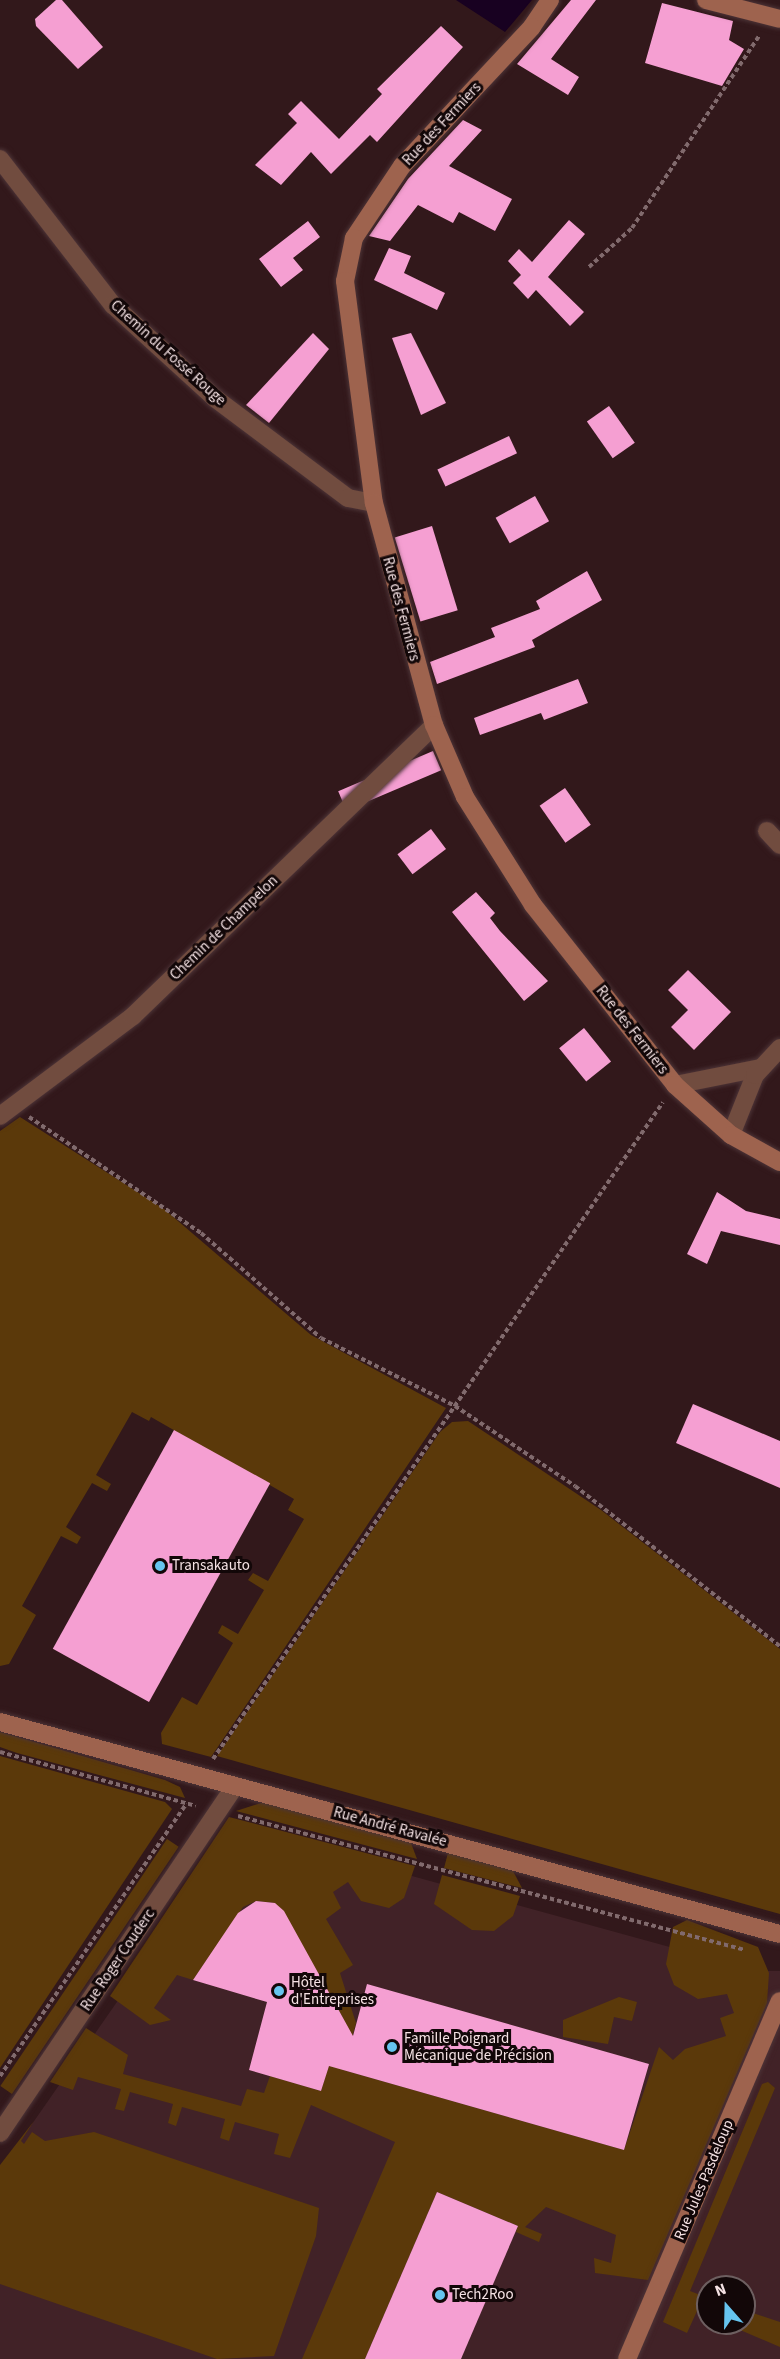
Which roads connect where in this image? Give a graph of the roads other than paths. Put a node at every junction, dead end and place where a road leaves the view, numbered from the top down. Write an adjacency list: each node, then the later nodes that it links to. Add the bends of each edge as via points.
1 (550, 0): 5 (street, Rue des Fermiers, via 532,27 402,166 354,238 345,282)
2 (706, 0): 3 (street)
3 (774, 17)
4 (0, 159): 5 (street, Chemin du Fossé Rouge, via 113,305 216,399 348,498)
5 (374, 503): 6 (street, Rue des Fermiers)
6 (434, 724): 11 (street, Rue des Fermiers, via 465,797 533,905); 12 (street, Chemin de Champelon, via 133,1016)
7 (767, 831): 8 (street)
8 (780, 845)
9 (780, 1048): 10 (street)
10 (760, 1068): 11 (street); 13 (street)
11 (675, 1085): 13 (street, Rue des Fermiers)
12 (0, 1116)
13 (731, 1135): 14 (street, Rue des Fermiers)
14 (780, 1162)
15 (0, 1722): 16 (street, Rue André Ravalée)
16 (235, 1786): 17 (street, Rue André Ravalée); 19 (street, Rue Roger Couderc)
17 (780, 1934)
18 (780, 2001): 20 (street, Rue Jules Pasdeloup)
19 (0, 2133)
20 (627, 2359)

